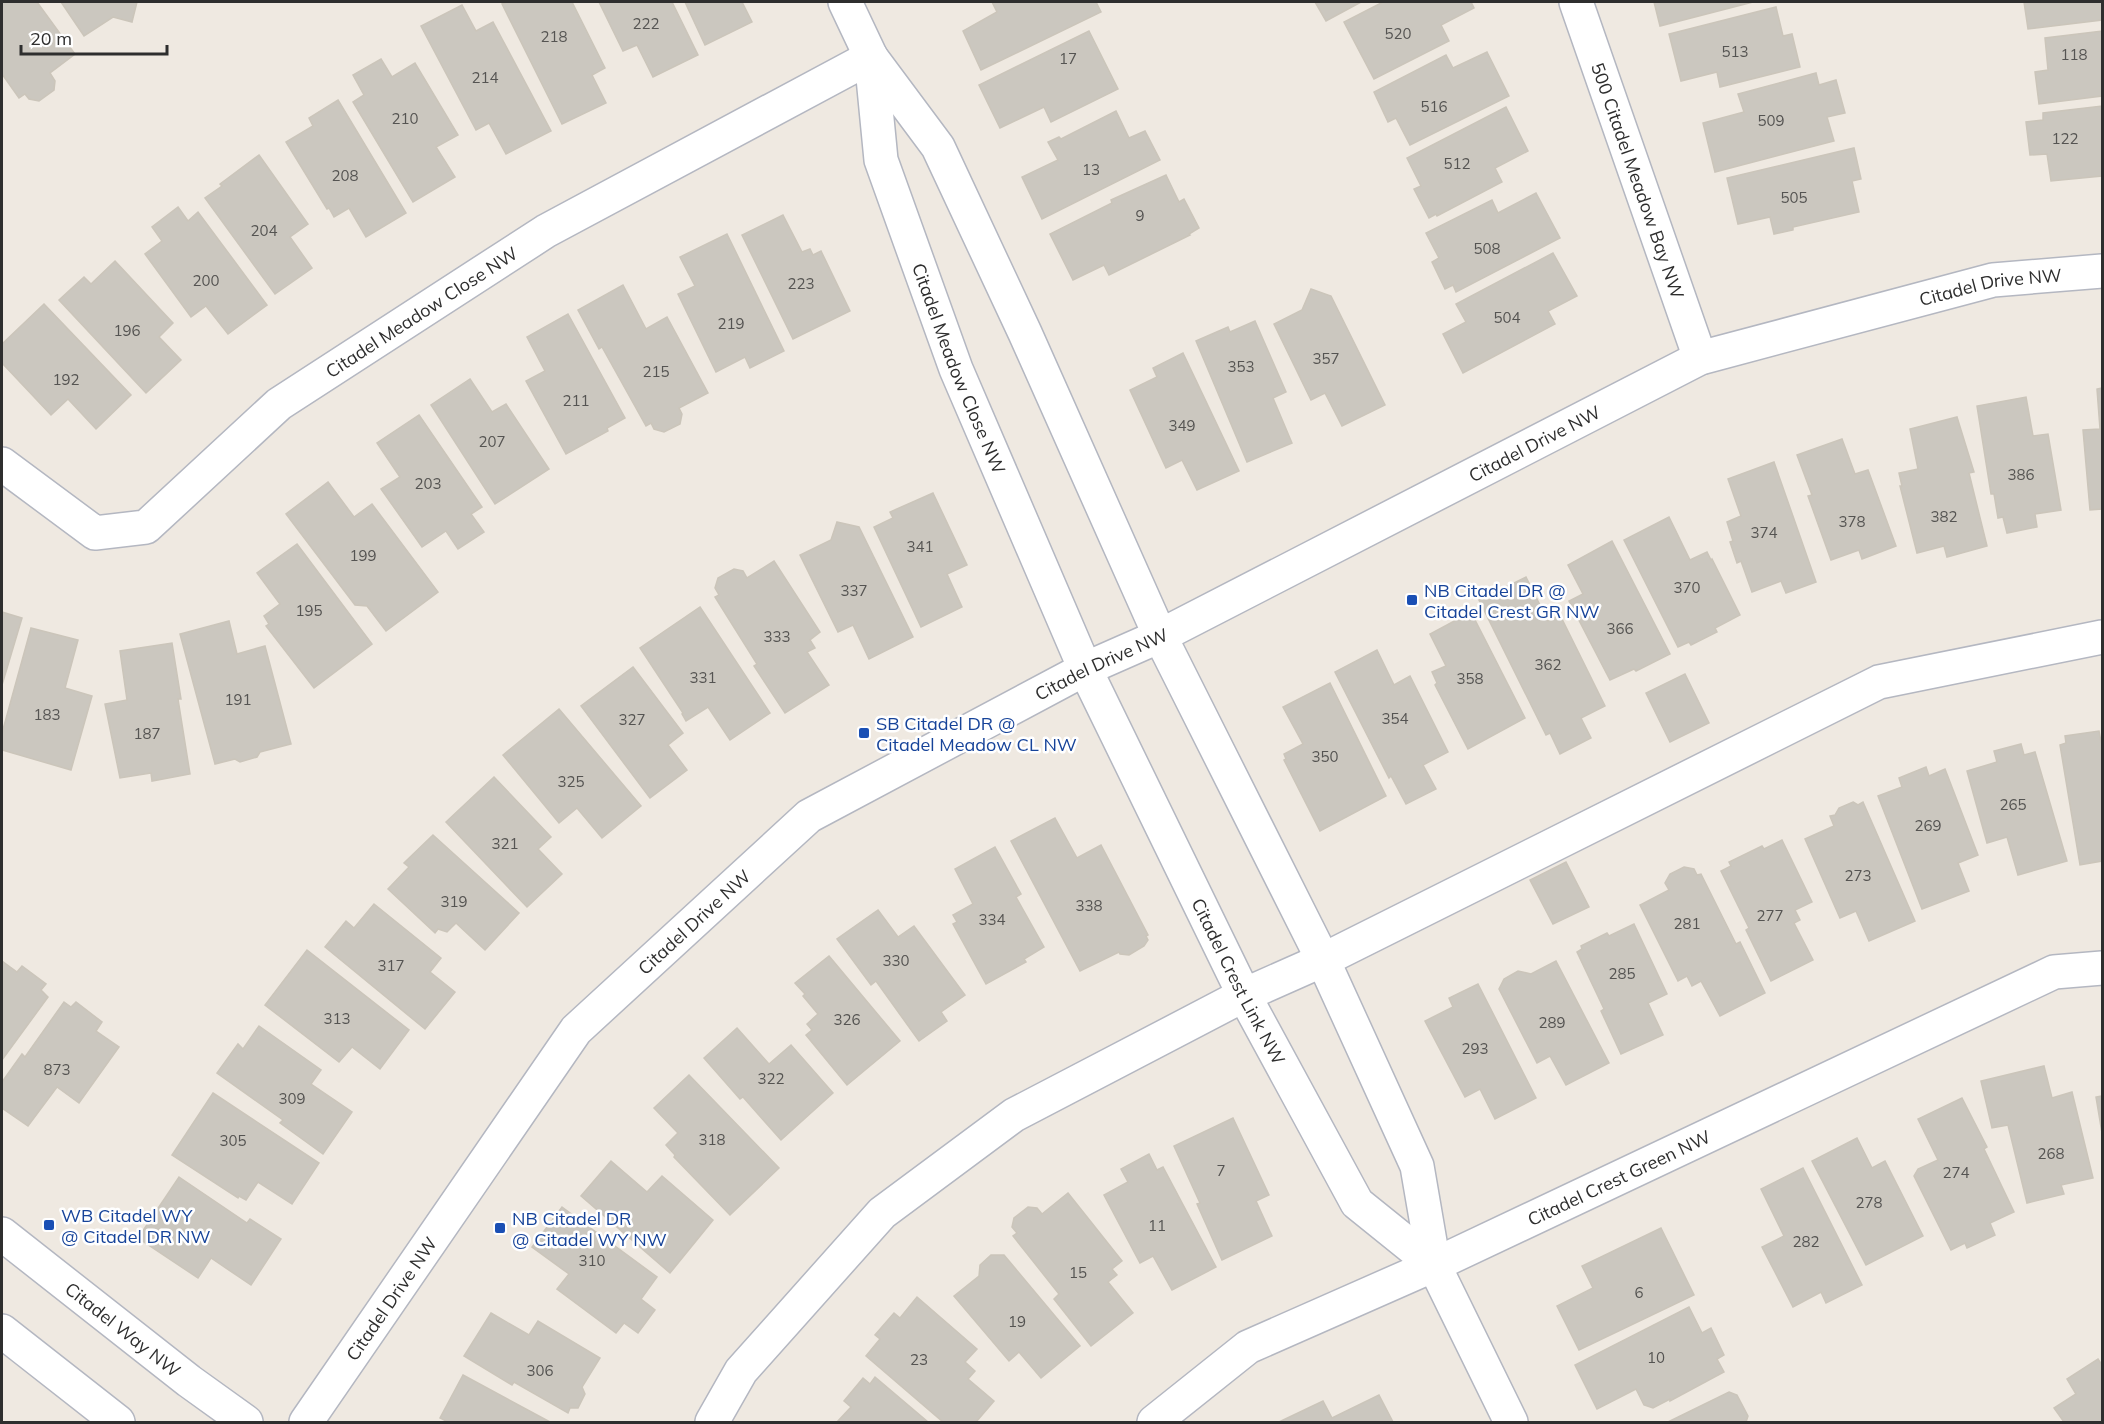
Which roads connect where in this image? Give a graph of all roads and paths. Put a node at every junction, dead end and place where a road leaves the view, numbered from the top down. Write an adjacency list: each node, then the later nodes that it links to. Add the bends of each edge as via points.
1 (845, 2): 3 (street, Citadel Meadow Close NW)
2 (1576, 2): 5 (street, 500 Citadel Meadow Bay NW)
3 (871, 57): 6 (street, Citadel Meadow Close NW, via 546,231 298,391 146,527 95,533); 7 (street, Citadel Meadow Close NW, via 938,147); 9 (street, Citadel Meadow Close NW, via 881,160 956,369)
4 (2103, 271): 5 (street, Citadel Drive NW, via 1993,280)
5 (1700, 358): 7 (street, Citadel Drive NW)
6 (2, 464)
7 (1160, 636): 9 (street, Citadel Drive NW); 10 (street, Citadel Crest Link NW)
8 (2103, 637): 10 (street, via 1878,682)
9 (1085, 669): 12 (street, Citadel Crest Link NW); 18 (street, Citadel Drive NW, via 809,816 576,1030)
10 (1323, 960): 12 (street); 14 (street, Citadel Crest Link NW, via 1417,1166)
11 (2103, 968): 14 (street, Citadel Crest Green NW, via 2054,972)
12 (1244, 995): 14 (street, Citadel Crest Link NW, via 1357,1203); 19 (street, via 1014,1115 882,1213 741,1371)
13 (2, 1234): 17 (street, Citadel Way NW)
14 (1434, 1265): 20 (street, Citadel Crest Green NW, via 1248,1347); 21 (street, Citadel Crest Link NW)
15 (2, 1331): 16 (street)
16 (118, 1422)
17 (246, 1422)
18 (306, 1422)
19 (712, 1422)
20 (1154, 1422)
21 (1511, 1422)

